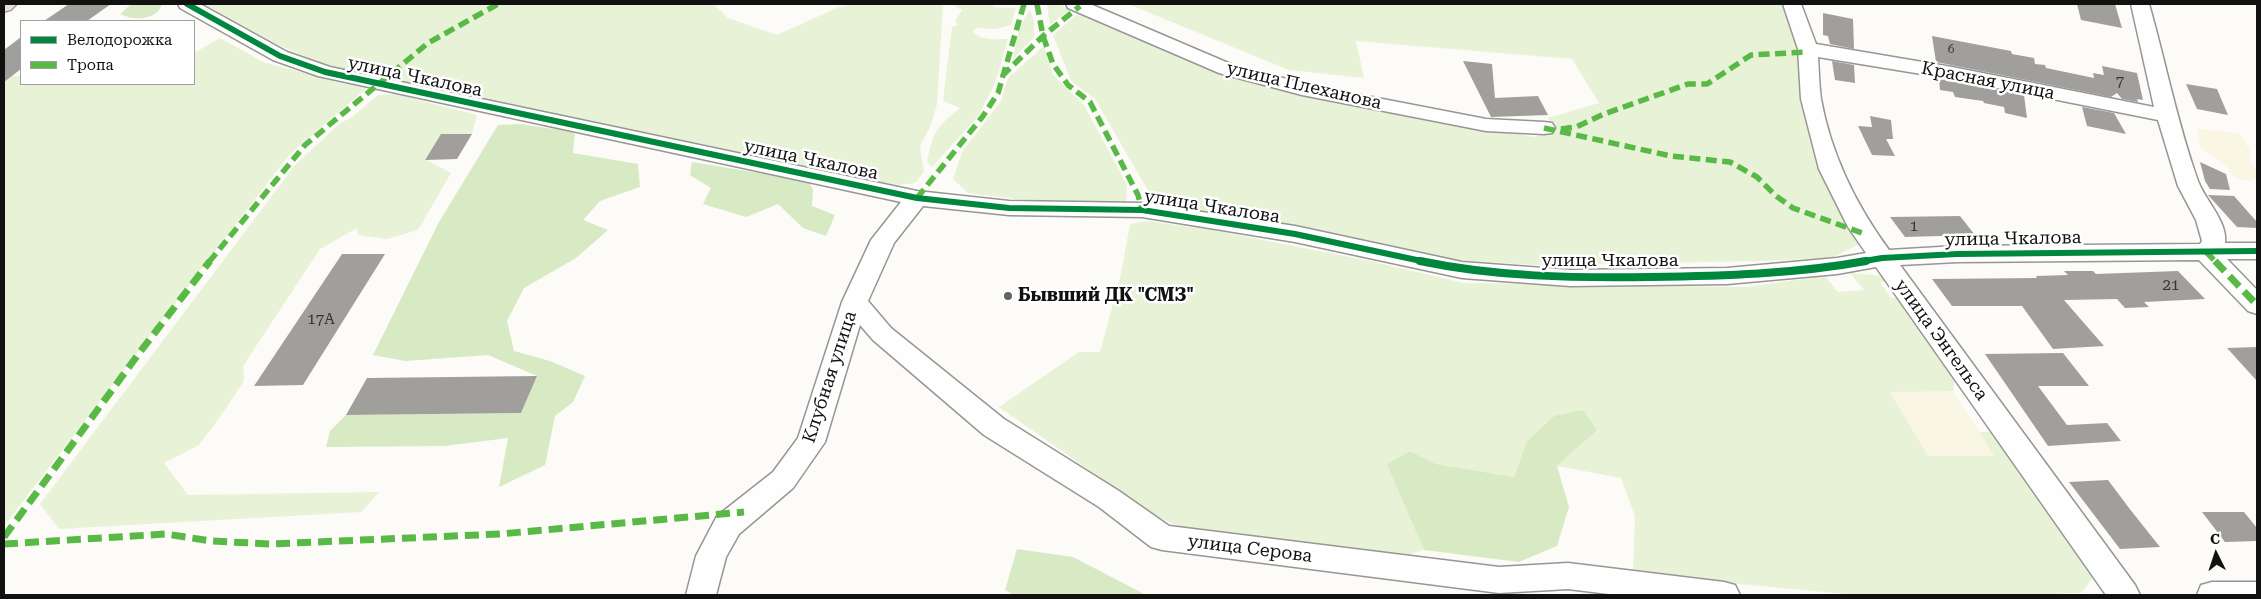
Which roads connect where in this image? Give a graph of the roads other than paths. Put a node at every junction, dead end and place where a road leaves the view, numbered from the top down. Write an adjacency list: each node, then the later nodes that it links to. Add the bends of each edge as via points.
1 (187, 4): 8 (street, улица Чкалова, via 280,56 325,72)
2 (1075, 4): 7 (street, улица Плеханова, via 1226,69 1309,91 1486,125)
3 (1792, 4): 5 (street, улица Энгельса)
4 (2140, 4): 6 (street)
5 (1808, 49): 6 (street, Красная улица); 11 (street, улица Энгельса, via 1810,99 1830,169 1860,227)
6 (2168, 116): 9 (street, via 2190,187 2213,231 2214,242)
7 (1544, 128)
8 (917, 198): 11 (street, улица Чкалова, via 1009,208 1142,210 1295,234 1462,270 1570,278 1727,276 1837,266); 12 (street, Клубная улица, via 883,240)
9 (2206, 252): 10 (street, улица Чкалова); 11 (street, улица Чкалова, via 1957,254); 13 (street)
10 (2257, 252)
11 (1882, 258): 17 (street, улица Энгельса)
12 (855, 302): 15 (street, Клубная улица, via 812,442 784,480 728,525 711,556); 16 (street, улица Серова, via 882,334 994,427 1109,499 1162,538 1499,580 1568,576)
13 (2257, 305)
14 (2257, 594): 18 (street)
15 (701, 595)
16 (1724, 595)
17 (2124, 595)
18 (2212, 595)

